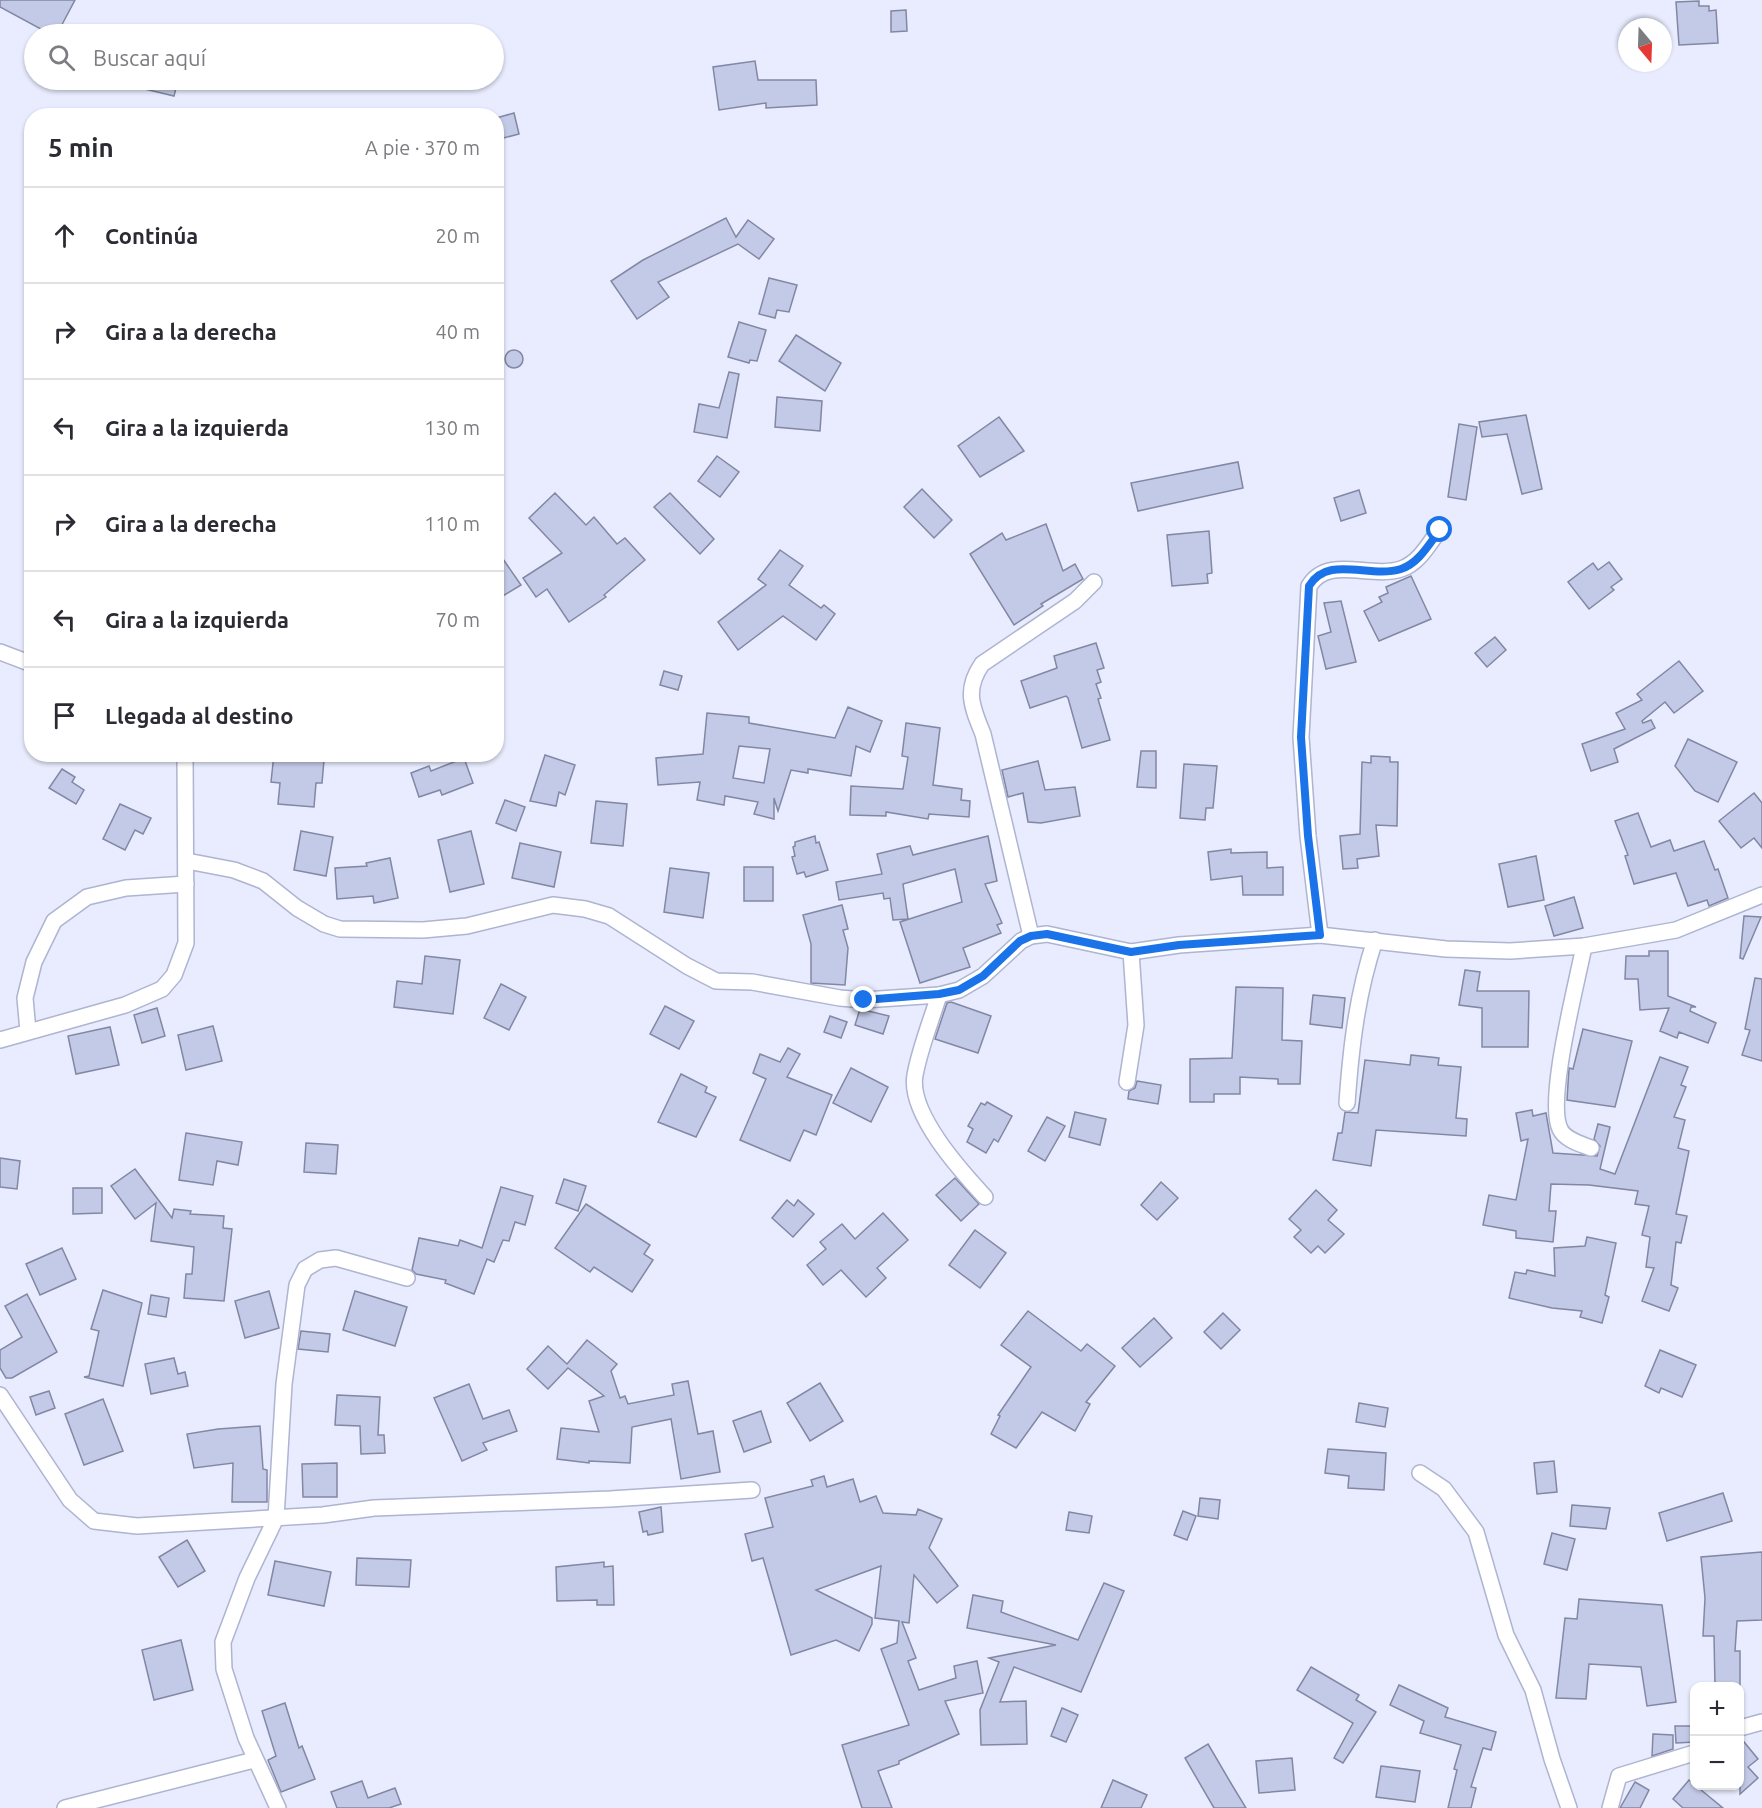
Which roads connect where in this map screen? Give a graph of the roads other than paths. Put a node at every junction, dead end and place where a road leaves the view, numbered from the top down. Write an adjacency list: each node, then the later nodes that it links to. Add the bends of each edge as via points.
1 (1440, 530): 9 (street, via 1418,558 1401,569 1328,569 1316,575 1309,586 1301,737)
2 (1094, 582): 10 (street, via 1075,601 982,664 973,677 971,703)
3 (0, 652): 4 (street)
4 (24, 661)
5 (185, 762): 6 (street)
6 (187, 861): 7 (street); 14 (street, via 234,870 263,881 306,913 340,929 467,926 553,905 609,915 716,981 752,982 864,1000)
7 (186, 884): 15 (street, via 186,944 174,975 162,989 125,1005); 15 (street, via 126,888 87,897 54,921 34,962 25,998)
8 (1762, 895): 12 (street, via 1676,930)
9 (1320, 935): 11 (street); 13 (street)
10 (1031, 936): 13 (street, via 1047,934); 14 (street, via 1020,941 983,976 959,990)
11 (1375, 940): 12 (street, via 1446,949 1510,951); 18 (street, via 1360,990)
12 (1584, 946): 19 (street, via 1555,1100 1559,1129 1566,1138)
13 (1131, 952): 17 (street, via 1136,1026)
14 (939, 994): 20 (street, via 914,1077 916,1096 955,1164)
15 (28, 1030): 16 (street)
16 (0, 1040)
17 (1127, 1082)
18 (1347, 1103)
19 (1591, 1148)
20 (985, 1197)
21 (407, 1278): 25 (street, via 336,1258 320,1260 305,1269 297,1285 284,1384)
22 (0, 1395): 25 (street, via 70,1500 94,1521 137,1526)
23 (1420, 1473): 32 (street, via 1444,1489 1476,1532 1506,1635 1533,1690)
24 (752, 1491): 25 (street, via 374,1508)
25 (276, 1518): 29 (street, via 247,1578 223,1642 224,1669)
26 (1762, 1722): 27 (street)
27 (1744, 1727)
28 (1690, 1755): 33 (street, via 1619,1776)
29 (254, 1760): 30 (street); 31 (street)
30 (65, 1808)
31 (278, 1808)
32 (1569, 1808)
33 (1610, 1808)

